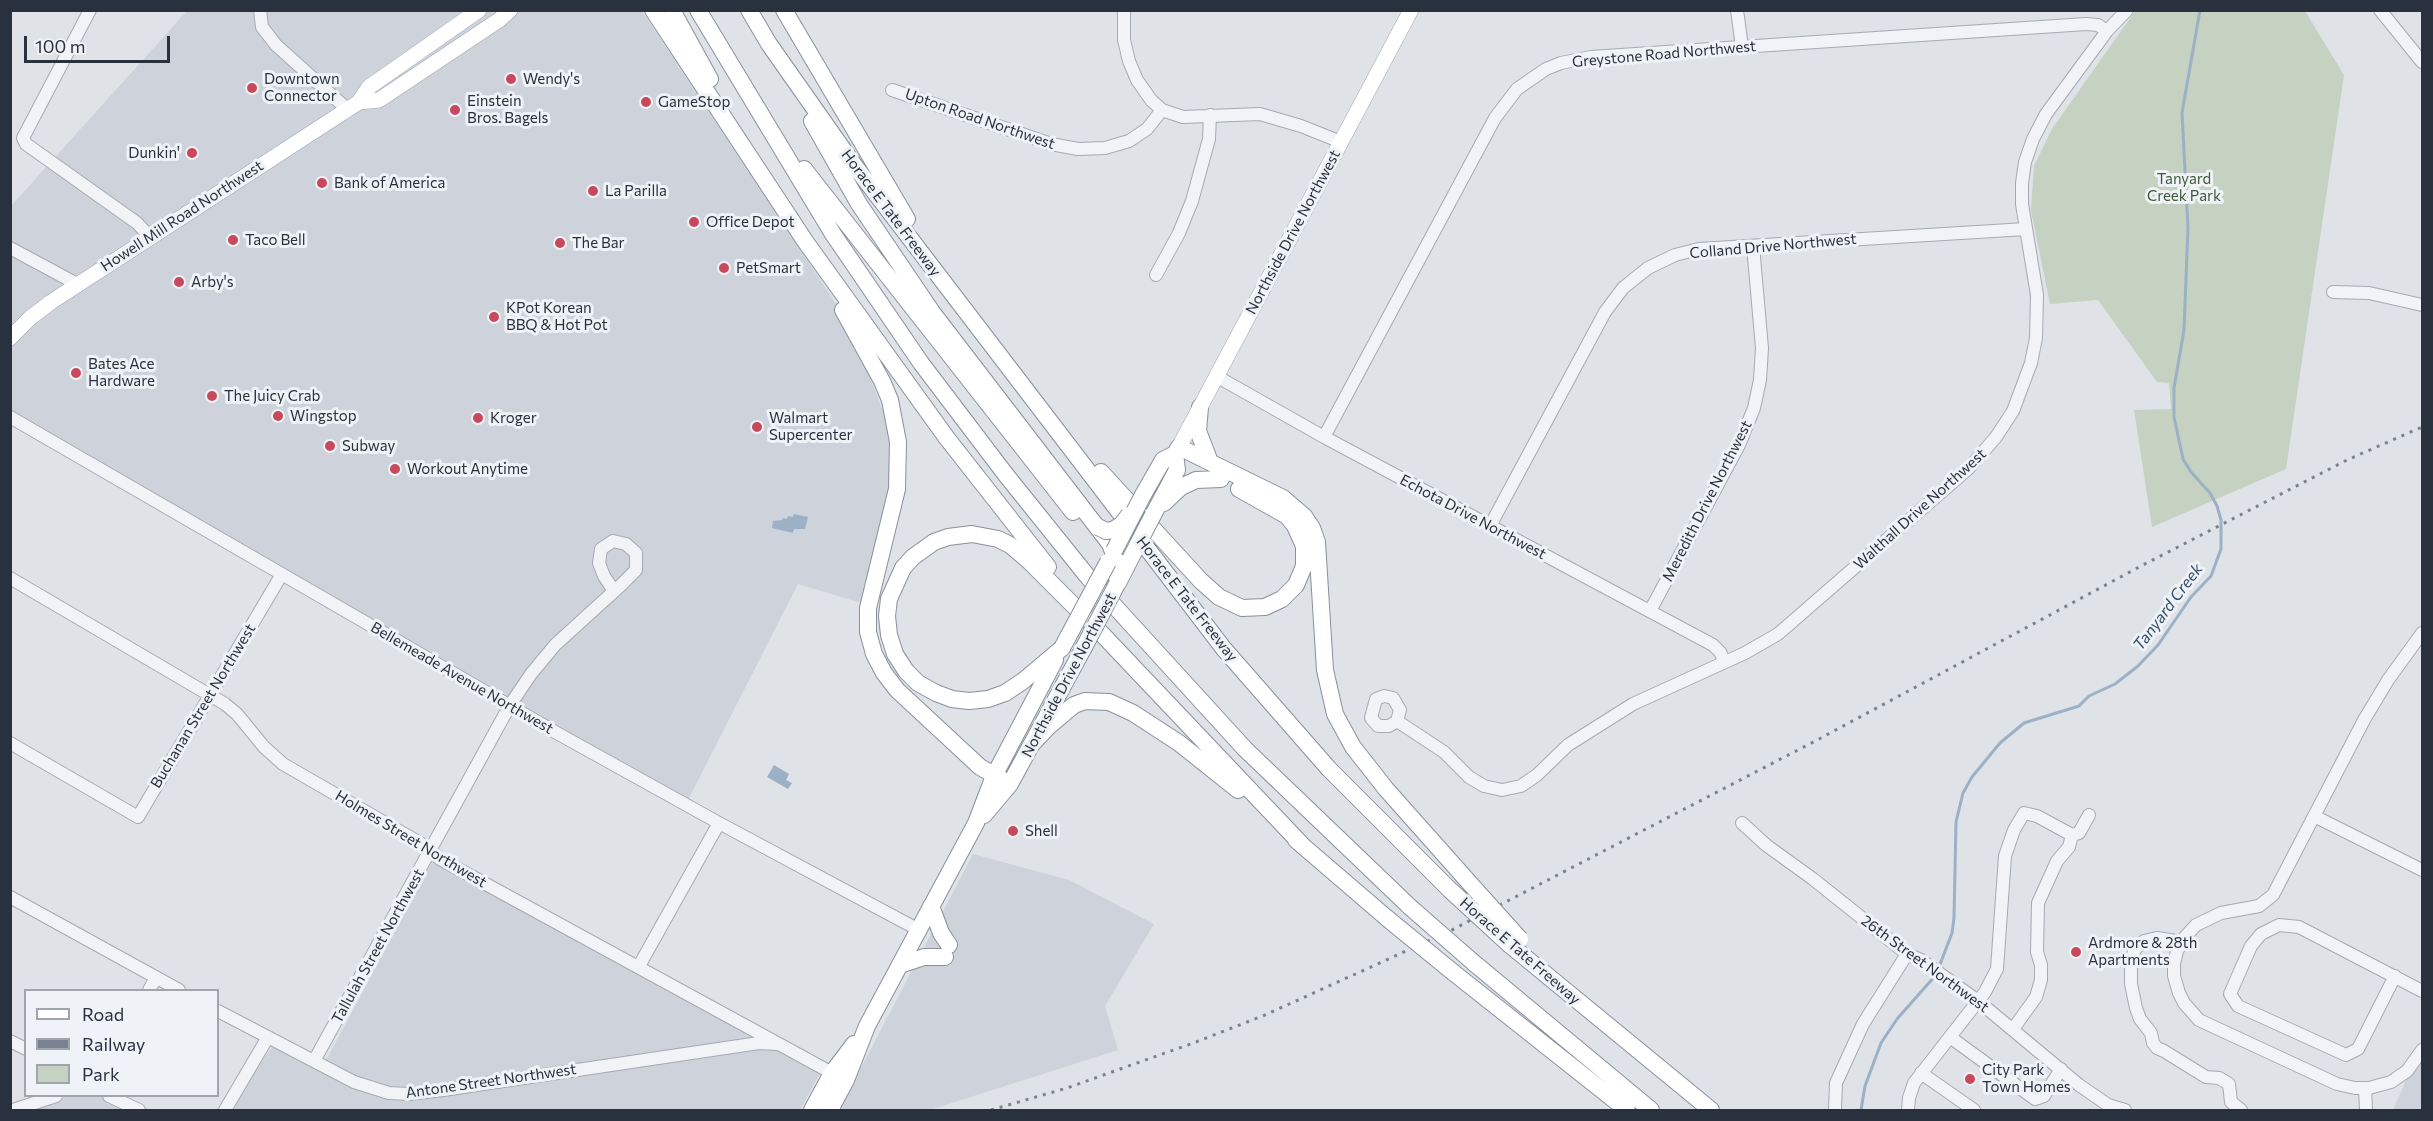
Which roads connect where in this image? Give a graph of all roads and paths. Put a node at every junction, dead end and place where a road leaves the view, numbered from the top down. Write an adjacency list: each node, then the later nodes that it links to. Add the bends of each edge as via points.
1 (90, 10): 27 (street, via 22,138 137,223)
2 (260, 10): 21 (street, via 262,27 276,45)
3 (479, 10): 21 (main road, Howell Mill Road Northwest, via 369,87)
4 (510, 10): 21 (main road, Howell Mill Road Northwest, via 379,100)
5 (653, 10): 25 (highway)
6 (672, 10): 25 (highway)
7 (698, 10): 20 (highway)
8 (749, 10): 16 (highway, Horace E Tate Freeway)
9 (784, 10): 33 (highway)
10 (1124, 10): 22 (street, via 1129,61 1137,80)
11 (1411, 10): 24 (main road, Northside Drive Northwest)
12 (1737, 10): 17 (street)
13 (2127, 10): 15 (street, Walthall Drive Northwest)
14 (2380, 10): 18 (street)
15 (2108, 31): 17 (street, Greystone Road Northwest, via 2086,24); 26 (street, Walthall Drive Northwest, via 2032,139 2022,183)
16 (769, 44): 33 (highway, Horace E Tate Freeway); 48 (highway, via 859,204 932,312)
17 (1742, 47): 41 (street, Greystone Road Northwest, via 1577,58 1546,69 1517,89 1495,118)
18 (2422, 62)
19 (892, 90): 22 (street, Upton Road Northwest, via 1051,144 1078,149 1105,148 1129,141 1147,129)
20 (748, 94): 50 (highway, via 851,231); 114 (highway, bridge, via 833,234 921,363 1088,577 1245,749 1410,907)
21 (353, 106): 27 (main road, Howell Mill Road Northwest)
22 (1162, 110): 23 (street, via 1183,117)
23 (1210, 115): 24 (street, via 1245,113 1275,117); 31 (street, via 1209,139 1192,201)
24 (1341, 142): 38 (main road, Northside Drive Northwest)
25 (782, 205): 28 (highway)
26 (2026, 228): 29 (street, Colland Drive Northwest); 59 (street, Walthall Drive Northwest, via 2037,295 2036,339 2023,388 2000,432 1969,468 1793,622)
27 (150, 237): 32 (main road, Howell Mill Road Northwest)
28 (805, 241): 56 (highway, via 946,436); 65 (highway, via 882,381 895,424 897,489 868,608 868,632 874,654 897,690)
29 (1754, 246): 47 (street, Colland Drive Northwest, via 1700,249 1674,255 1648,268 1623,288 1605,312); 55 (street, Meredith Drive Northwest, via 1762,348 1754,408 1739,445)
30 (10, 248): 32 (street)
31 (1156, 275)
32 (77, 284): 36 (main road, Howell Mill Road Northwest, via 30,318)
33 (950, 291): 37 (highway, Horace E Tate Freeway)
34 (2333, 292): 35 (street, via 2369,292)
35 (2422, 305)
36 (10, 338)
37 (1006, 364): 44 (highway, via 1201,581 1228,603 1242,608 1274,604 1289,593 1300,577 1305,557 1301,535 1276,509); 79 (highway, Horace E Tate Freeway, bridge, via 1231,658 1329,769 1449,889)
38 (1216, 376): 39 (main road, Northside Drive Northwest); 41 (street, Echota Drive Northwest)
39 (1200, 407): 42 (main road, Northside Drive Northwest); 43 (highway, via 1198,431)
40 (10, 417): 51 (street, Bellemeade Avenue Northwest)
41 (1324, 437): 47 (street, Echota Drive Northwest)
42 (1177, 451): 43 (highway); 44 (highway); 45 (highway, Northside Drive Northwest, via 1163,460); 46 (highway, Northside Drive Northwest, via 1177,470)
43 (1210, 462): 79 (highway, bridge, via 1288,502 1312,528 1318,554 1324,670 1335,714 1353,747 1379,780)
44 (1221, 479): 46 (highway, via 1196,480)
45 (1147, 489): 48 (highway, bridge, via 1116,529 1106,531); 50 (highway, Northside Drive Northwest, bridge)
46 (1163, 500): 49 (highway, Northside Drive Northwest, bridge)
47 (1490, 526): 55 (street, Echota Drive Northwest)
48 (1098, 527): 50 (highway)
49 (1138, 544): 50 (highway); 53 (highway, Northside Drive Northwest)
50 (1108, 554): 53 (highway); 58 (highway, Northside Drive Northwest, bridge)
51 (282, 574): 60 (street, Buchanan Street Northwest); 61 (street, Bellemeade Avenue Northwest)
52 (10, 578): 60 (street, Holmes Street Northwest)
53 (1117, 584): 64 (highway, Northside Drive Northwest, bridge)
54 (614, 591): 61 (street, Tallulah Street Northwest, via 555,645)
55 (1650, 611): 59 (street, Echota Drive Northwest, via 1713,645)
56 (1101, 633): 58 (highway, via 1020,552 985,536 959,535 924,548 903,568 889,599 889,635 906,671 918,683 952,699 987,699 1005,693); 73 (highway)
57 (2422, 633): 68 (street, via 2364,720)
58 (1062, 648): 65 (highway, Northside Drive Northwest)
59 (1725, 662): 62 (street, Walthall Drive Northwest, via 1633,704 1568,745 1529,782 1510,789 1493,789 1476,782 1444,752)
60 (210, 695): 63 (street, Buchanan Street Northwest, via 138,817); 74 (street, Holmes Street Northwest, via 237,714 283,764)
61 (510, 705): 69 (street, Bellemeade Avenue Northwest); 74 (street, Tallulah Street Northwest)
62 (1397, 721)
63 (10, 743)
64 (1031, 745): 66 (highway, Northside Drive Northwest); 73 (highway, via 1074,705 1098,701 1119,706 1179,742)
65 (994, 776): 66 (highway); 70 (highway, Northside Drive Northwest)
66 (1010, 784): 70 (highway, Northside Drive Northwest)
67 (2089, 815): 72 (street, via 2079,832)
68 (2314, 816): 75 (street); 80 (street, via 2269,899 2259,906 2210,917 2196,925)
69 (719, 823): 78 (street, Bellemeade Avenue Northwest); 83 (street)
70 (976, 823): 77 (highway, Northside Drive Northwest)
71 (1742, 823): 81 (street, 26th Street Northwest)
72 (2072, 835): 89 (street, via 2024,813 2005,856 1997,969); 92 (street, via 2038,903 2041,980 2036,997)
73 (1304, 847): 113 (highway, bridge, via 1388,920)
74 (430, 851): 83 (street, Holmes Street Northwest); 99 (street, Tallulah Street Northwest)
75 (2422, 870)
76 (10, 897): 85 (street)
77 (931, 906): 78 (highway, Northside Drive Northwest); 82 (highway, via 947,951)
78 (919, 930): 82 (highway, Northside Drive Northwest)
79 (1515, 942): 115 (highway, Horace E Tate Freeway, via 1557,984)
80 (2182, 942): 104 (street, via 2174,976 2184,1003 2199,1020 2337,1084); 120 (street, via 2157,938 2144,940 2135,949 2131,984 2136,1008 2157,1048 2206,1077 2229,1084 2231,1102)
81 (1907, 954): 89 (street, 26th Street Northwest); 116 (street, via 1863,1024 1836,1083)
82 (900, 965): 91 (highway, Northside Drive Northwest)
83 (639, 966): 96 (street, Holmes Street Northwest)
84 (2394, 976): 84 (street, via 2299,927 2279,925 2260,934 2251,946 2230,994 2238,1006 2346,1054 2358,1049); 88 (street)
85 (156, 978): 86 (street); 87 (street)
86 (150, 989)
87 (177, 989)
88 (2422, 991)
89 (1978, 1001): 92 (street, 26th Street Northwest); 94 (street)
90 (219, 1012): 93 (street, Antone Street Northwest)
91 (867, 1026): 102 (highway, Northside Drive Northwest); 112 (highway, Northside Drive Northwest)
92 (2013, 1029): 101 (street, 26th Street Northwest)
93 (268, 1037): 99 (street, Antone Street Northwest); 110 (street)
94 (1950, 1037): 101 (street, via 2035,1099 2044,1096); 103 (street)
95 (10, 1041): 97 (street)
96 (781, 1044): 99 (street, Antone Street Northwest, via 759,1043 409,1094 369,1088); 102 (street, Holmes Street Northwest)
97 (24, 1048)
98 (2422, 1050): 100 (street)
99 (314, 1061)
100 (2418, 1065): 104 (street, via 2391,1082)
101 (2061, 1070): 107 (street, 26th Street Northwest)
102 (832, 1073): 111 (highway, Northside Drive Northwest)
103 (1921, 1073): 117 (street, via 1914,1083); 118 (street)
104 (2365, 1088): 121 (street)
105 (50, 1097): 108 (street)
106 (113, 1097): 109 (street)
107 (2108, 1109): 119 (street, 26th Street Northwest)
108 (13, 1110)
109 (139, 1110)
110 (225, 1110)
111 (812, 1110)
112 (830, 1110)
113 (1627, 1110)
114 (1651, 1110)
115 (1711, 1110)
116 (1835, 1110)
117 (1908, 1110)
118 (1974, 1110)
119 (2125, 1110)
120 (2241, 1110)
121 (2366, 1110)

